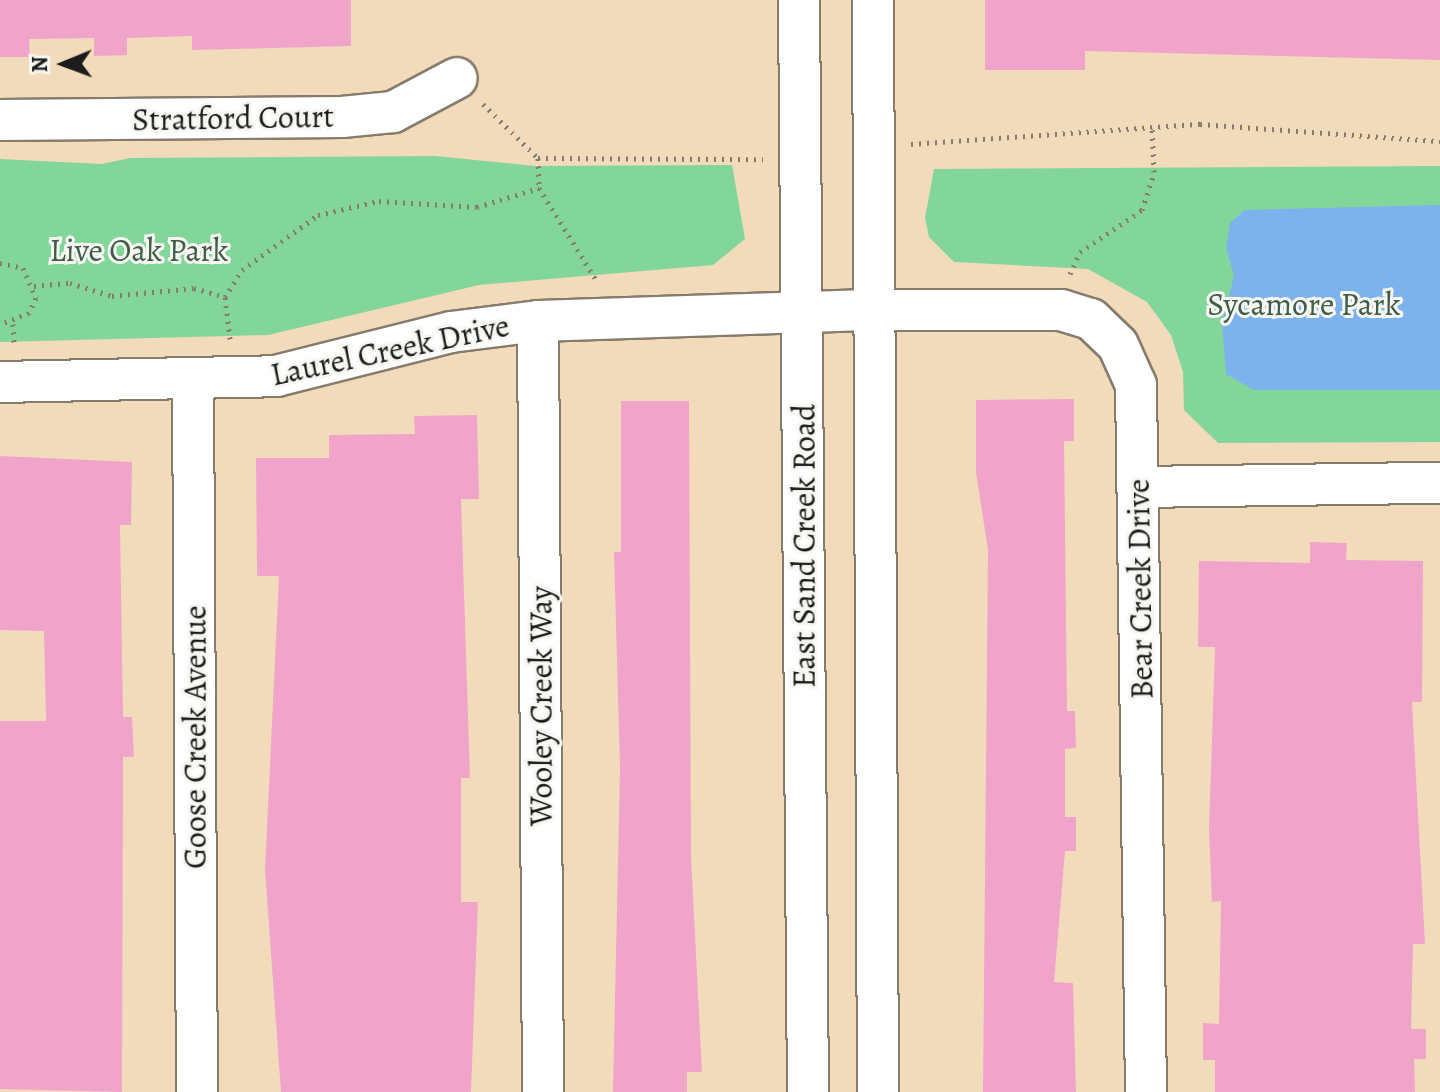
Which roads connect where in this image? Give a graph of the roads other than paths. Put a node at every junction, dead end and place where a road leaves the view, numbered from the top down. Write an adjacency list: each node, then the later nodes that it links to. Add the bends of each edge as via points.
1 (799, 0): 6 (street, East Sand Creek Road)
2 (873, 0): 5 (street)
3 (457, 78): 4 (street, Stratford Court, via 393,112 342,117)
4 (0, 120)
5 (875, 310): 6 (street, Laurel Creek Drive); 11 (street, Bear Creek Drive, via 1061,310 1091,319 1118,345 1136,385); 15 (street)
6 (802, 312): 7 (street, Laurel Creek Drive); 14 (street, East Sand Creek Road)
7 (538, 321): 9 (street, Laurel Creek Drive, via 451,332 276,376); 13 (street, Wooley Creek Way)
8 (0, 382): 9 (street, Laurel Creek Drive)
9 (193, 382): 12 (street, Goose Creek Avenue)
10 (1440, 483): 11 (street)
11 (1138, 487): 16 (street, Bear Creek Drive)
12 (197, 1092)
13 (543, 1092)
14 (808, 1092)
15 (878, 1092)
16 (1146, 1092)

